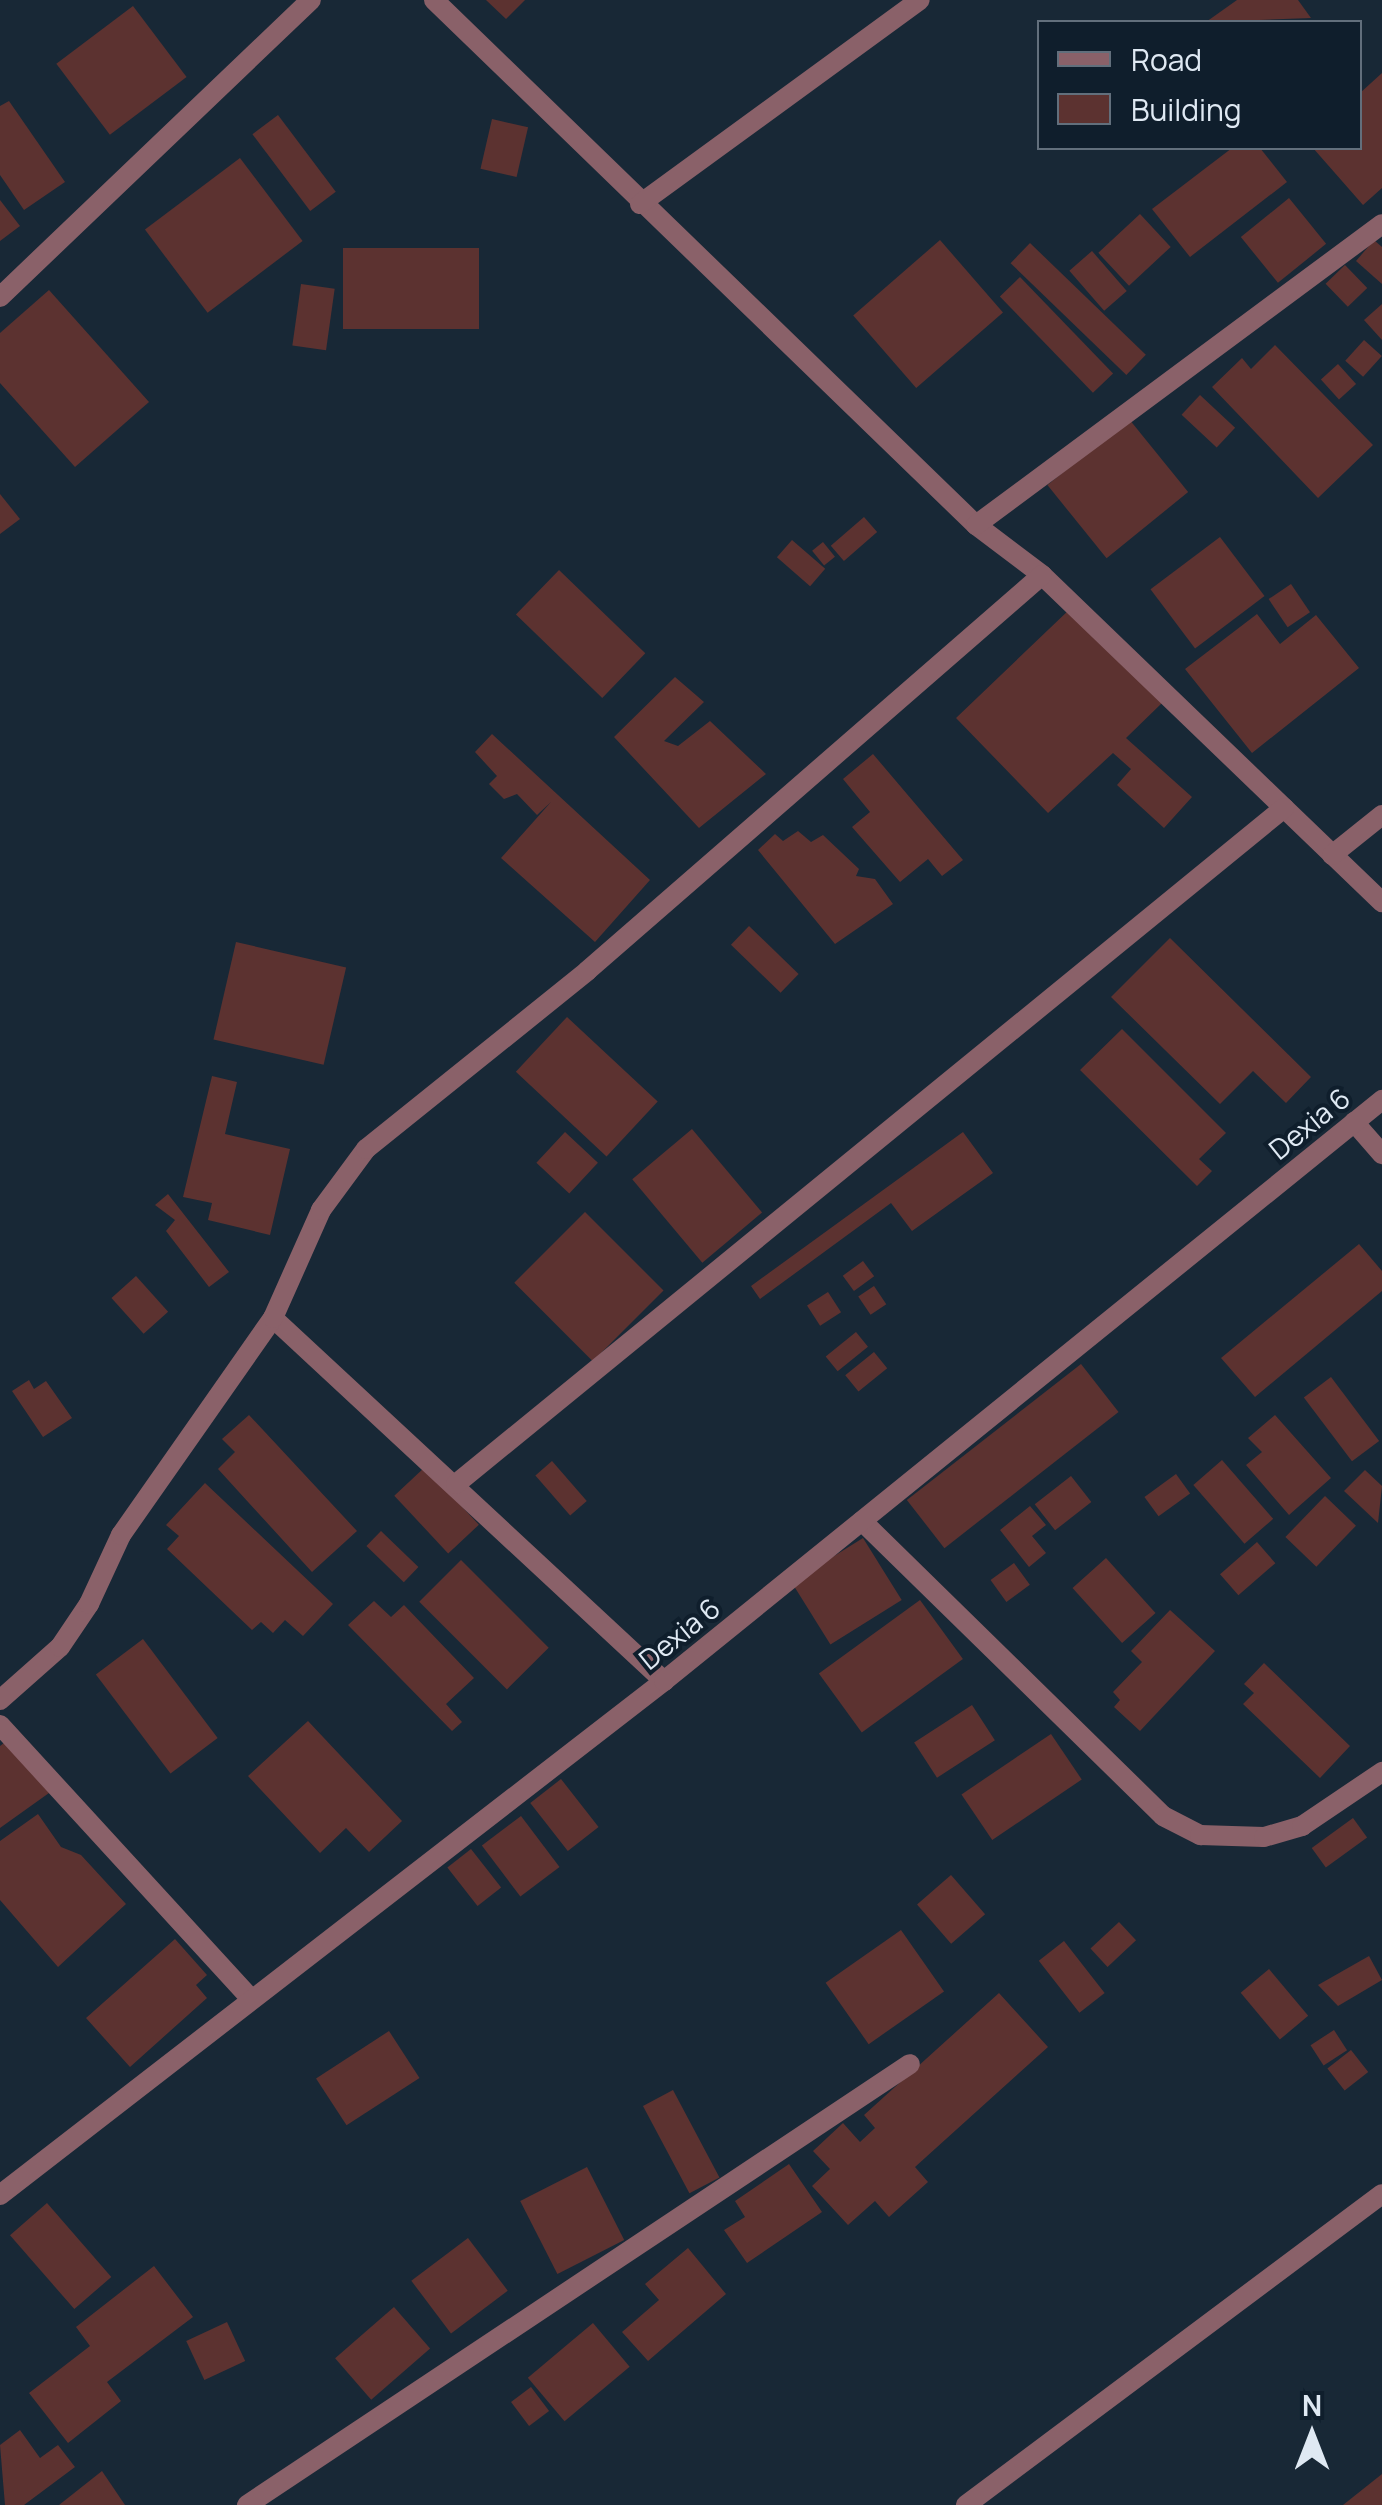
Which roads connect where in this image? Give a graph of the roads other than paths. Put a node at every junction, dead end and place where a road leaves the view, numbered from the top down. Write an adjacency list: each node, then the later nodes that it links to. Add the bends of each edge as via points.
1 (311, 0): 6 (street)
2 (434, 0): 4 (street)
3 (920, 0): 4 (street)
4 (640, 204): 7 (street)
5 (1382, 224): 7 (street)
6 (0, 298)
7 (976, 525): 8 (street)
8 (1042, 575): 9 (street); 16 (street, via 587,971 366,1149 322,1210)
9 (1284, 808): 11 (street); 17 (street)
10 (1382, 815): 11 (street)
11 (1332, 855): 12 (street)
12 (1382, 902)
13 (1382, 1100): 14 (street, Dexia 6)
14 (1354, 1122): 15 (street); 18 (street, Dexia 6)
15 (1382, 1154)
16 (273, 1318): 17 (street); 20 (street, via 122,1535 60,1647)
17 (456, 1484): 19 (street)
18 (862, 1521): 19 (street, Dexia 6); 22 (street, via 1162,1816 1200,1835 1264,1837 1302,1826)
19 (664, 1681): 23 (street, Dexia 6)
20 (0, 1700)
21 (0, 1724): 23 (street)
22 (1382, 1772)
23 (250, 1998): 26 (street, Dexia 6)
24 (910, 2064): 27 (street)
25 (1382, 2194): 28 (street)
26 (0, 2195)
27 (247, 2505)
28 (966, 2505)

